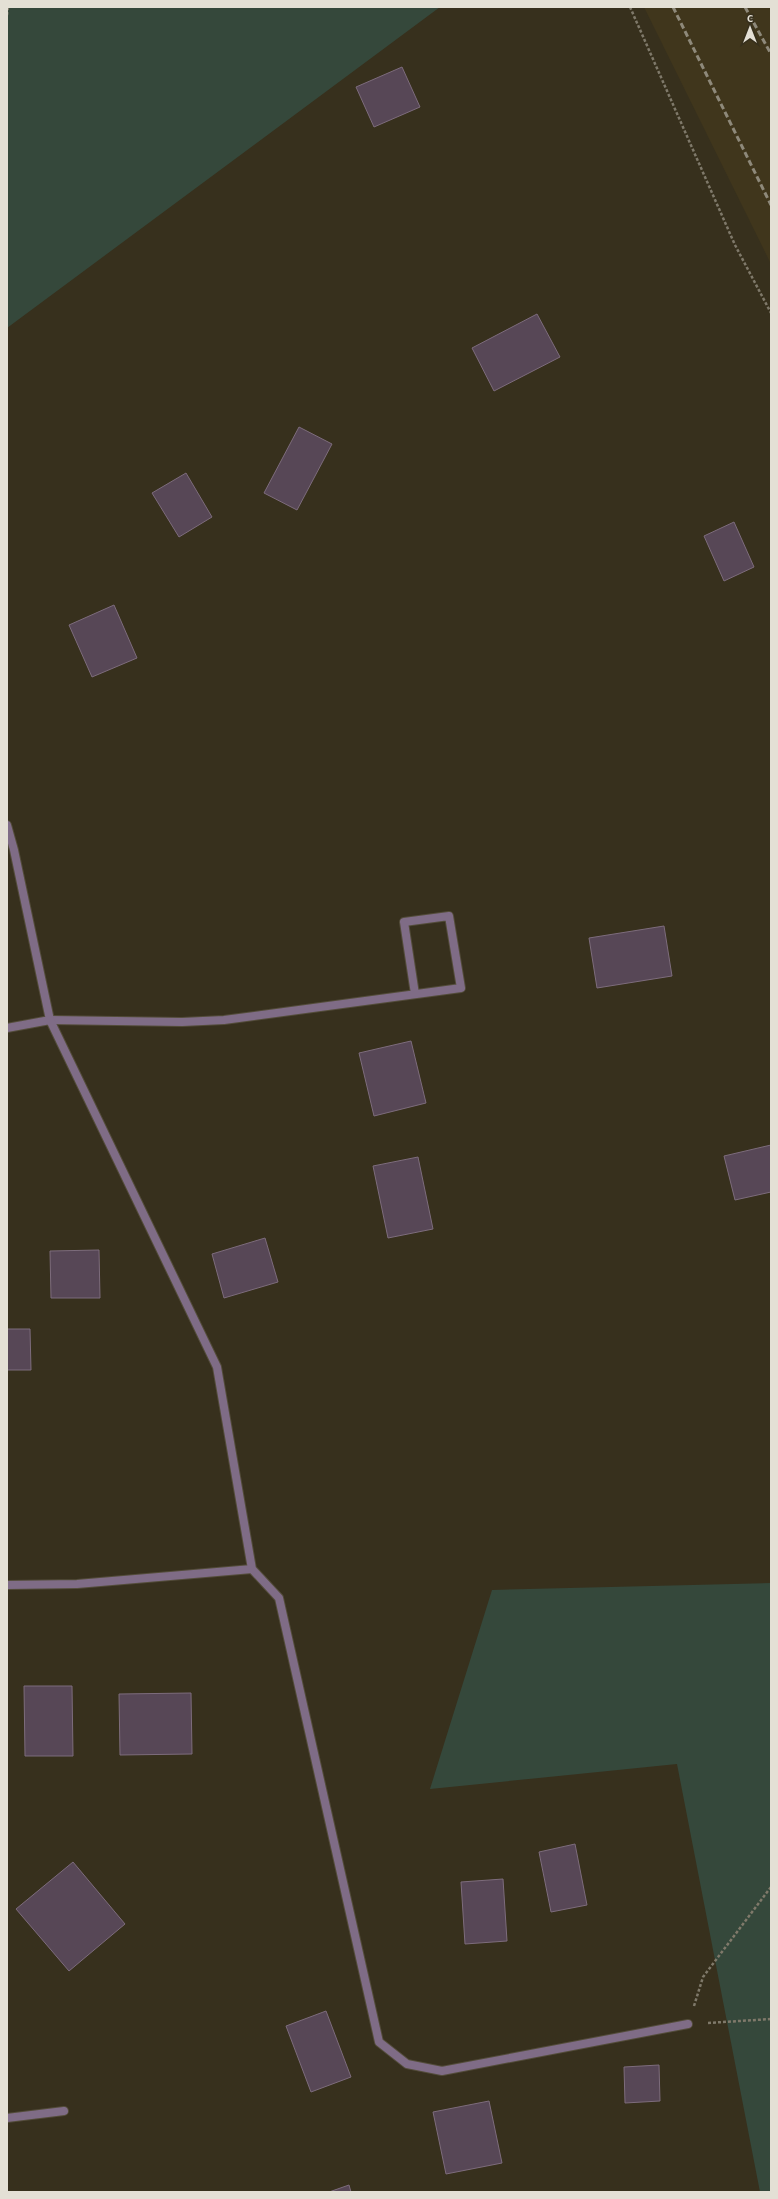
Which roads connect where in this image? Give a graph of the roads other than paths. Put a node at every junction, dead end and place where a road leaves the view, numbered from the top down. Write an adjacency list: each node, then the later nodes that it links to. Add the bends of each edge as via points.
1 (7, 826): 3 (street)
2 (415, 994): 2 (street, via 461,988 449,916 404,922); 3 (street, via 224,1020)
3 (50, 1020): 4 (street); 5 (street, via 217,1367)
4 (7, 1028)
5 (252, 1569): 6 (street, via 78,1584); 7 (street, via 279,1598 379,2042 407,2064 442,2070)
6 (7, 1585)
7 (688, 2024)
8 (64, 2111): 9 (street)
9 (7, 2118)

